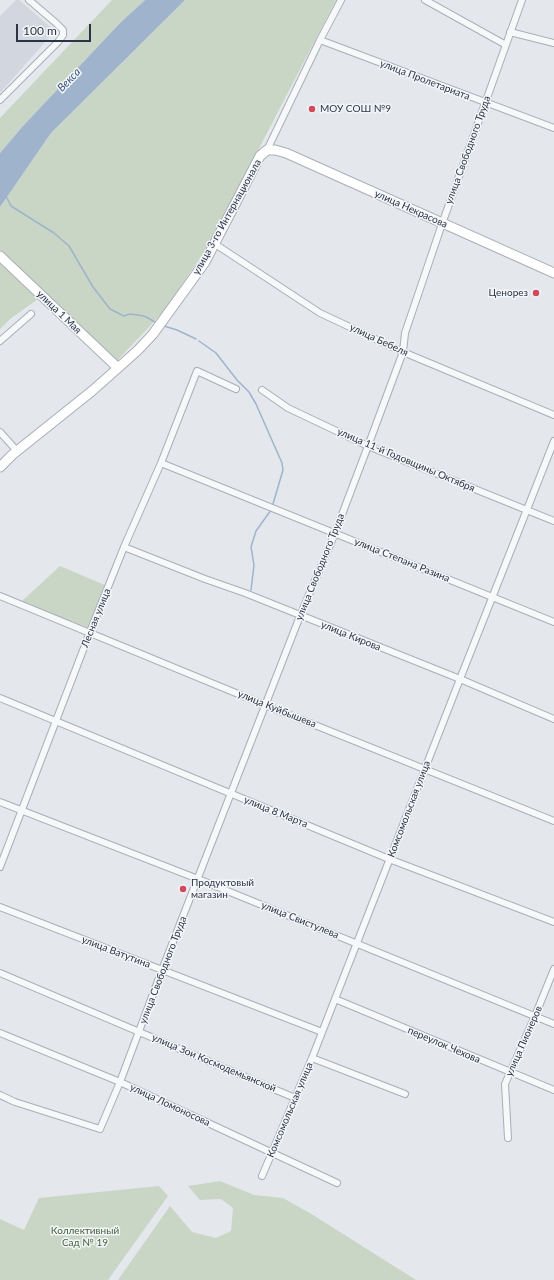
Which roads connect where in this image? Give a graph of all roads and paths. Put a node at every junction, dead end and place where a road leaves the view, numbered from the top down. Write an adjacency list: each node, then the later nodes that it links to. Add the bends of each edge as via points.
1 (29, 0): 9 (street, via 63,30 63,35)
2 (340, 0): 6 (street, улица 3-го Интернационала)
3 (425, 0): 8 (street)
4 (522, 0): 5 (street, улица Свободного Труда)
5 (510, 32): 7 (street); 8 (street, улица Свободного Труда)
6 (320, 40): 10 (street, улица Пролетариата); 12 (street, улица 3-го Интернационала)
7 (554, 43)
8 (506, 45): 10 (street, улица Свободного Труда)
9 (0, 100)
10 (485, 102): 11 (street, улица Пролетариата); 13 (street, улица Свободного Труда)
11 (554, 128)
12 (267, 150): 13 (street, улица Некрасова, via 286,153); 14 (street, улица 3-го Интернационала, via 260,156)
13 (442, 224): 16 (street, улица Некрасова); 19 (street, улица Свободного Труда, via 405,333)
14 (215, 244): 19 (street, улица Бебеля, via 320,313); 20 (street, улица 3-го Интернационала, via 153,334)
15 (1, 257): 20 (street, улица 1 Мая)
16 (554, 273)
17 (31, 314): 18 (street)
18 (0, 341)
19 (403, 352): 23 (street, улица Бебеля); 26 (street, улица Свободного Труда)
20 (118, 368): 27 (street, улица 3-го Интернационала)
21 (236, 389): 28 (street, Лесная улица, via 197,371)
22 (262, 390): 26 (street, улица 11-й Годовщины Октября, via 288,408)
23 (554, 415)
24 (0, 432): 27 (street)
25 (554, 441): 30 (street, Комсомольская улица)
26 (368, 446): 30 (street, улица 11-й Годовщины Октября); 32 (street, улица Свободного Труда)
27 (17, 451): 29 (street, улица 3-го Интернационала)
28 (161, 463): 32 (street, улица Степана Разина); 33 (street, Лесная улица)
29 (0, 467)
30 (527, 510): 31 (street, улица 11-й Годовщины Октября); 35 (street, Комсомольская улица)
31 (554, 521)
32 (335, 533): 35 (street, улица Степана Разина); 36 (street, улица Свободного Труда)
33 (124, 547): 36 (street, улица Кирова); 38 (street, Лесная улица)
34 (0, 596): 38 (street, улица Куйбышева)
35 (493, 598): 37 (street, улица Степана Разина); 39 (street, Комсомольская улица)
36 (300, 616): 39 (street, улица Кирова); 41 (street, улица Свободного Труда)
37 (554, 622)
38 (90, 632): 41 (street, улица Куйбышева); 43 (street, Лесная улица)
39 (460, 679): 42 (street, улица Кирова); 44 (street, Комсомольская улица)
40 (0, 698): 43 (street, улица 8 Марта)
41 (265, 705): 44 (street, улица Куйбышева); 45 (street, улица Свободного Труда)
42 (554, 719)
43 (55, 722): 45 (street, улица 8 Марта); 47 (street, Лесная улица)
44 (425, 768): 48 (street, улица Куйбышева); 49 (street, Комсомольская улица)
45 (231, 794): 49 (street, улица 8 Марта); 51 (street, улица Свободного Труда)
46 (0, 802): 47 (street, улица Свистулева)
47 (21, 811): 50 (street, Лесная улица); 51 (street, улица Свистулева)
48 (554, 821)
49 (389, 859): 53 (street, улица 8 Марта); 54 (street, Комсомольская улица)
50 (0, 867)
51 (198, 879): 54 (street, улица Свистулева); 55 (street, улица Свободного Труда)
52 (0, 907): 55 (street, улица Ватутина)
53 (554, 922)
54 (357, 943): 58 (street, Комсомольская улица); 59 (street, улица Свистулева)
55 (162, 970): 61 (street, улица Свободного Труда); 62 (street, улица Ватутина)
56 (554, 970): 59 (street, улица Пионеров)
57 (0, 973): 61 (street, улица Зои Космодемьянской)
58 (335, 999): 62 (street, Комсомольская улица); 65 (street, переулок Чехова)
59 (536, 1016): 60 (street, улица Свистулева); 65 (street, улица Пионеров)
60 (554, 1024)
61 (139, 1031): 66 (street, улица Свободного Труда); 70 (street, улица Зои Космодемьянской)
62 (322, 1032): 64 (street, Комсомольская улица)
63 (0, 1034): 66 (street, улица Ломоносова)
64 (312, 1058): 68 (street); 70 (street, Комсомольская улица)
65 (510, 1072): 67 (street, переулок Чехова); 71 (street, улица Пионеров, via 505,1084)
66 (120, 1082): 69 (street, улица Свободного Труда, via 100,1129); 72 (street, улица Ломоносова)
67 (554, 1090)
68 (405, 1094)
69 (0, 1096)
70 (295, 1098): 72 (street, Комсомольская улица)
71 (508, 1138)
72 (272, 1152): 73 (street, Комсомольская улица); 74 (street, улица Ломоносова)
73 (262, 1176)
74 (337, 1183)

